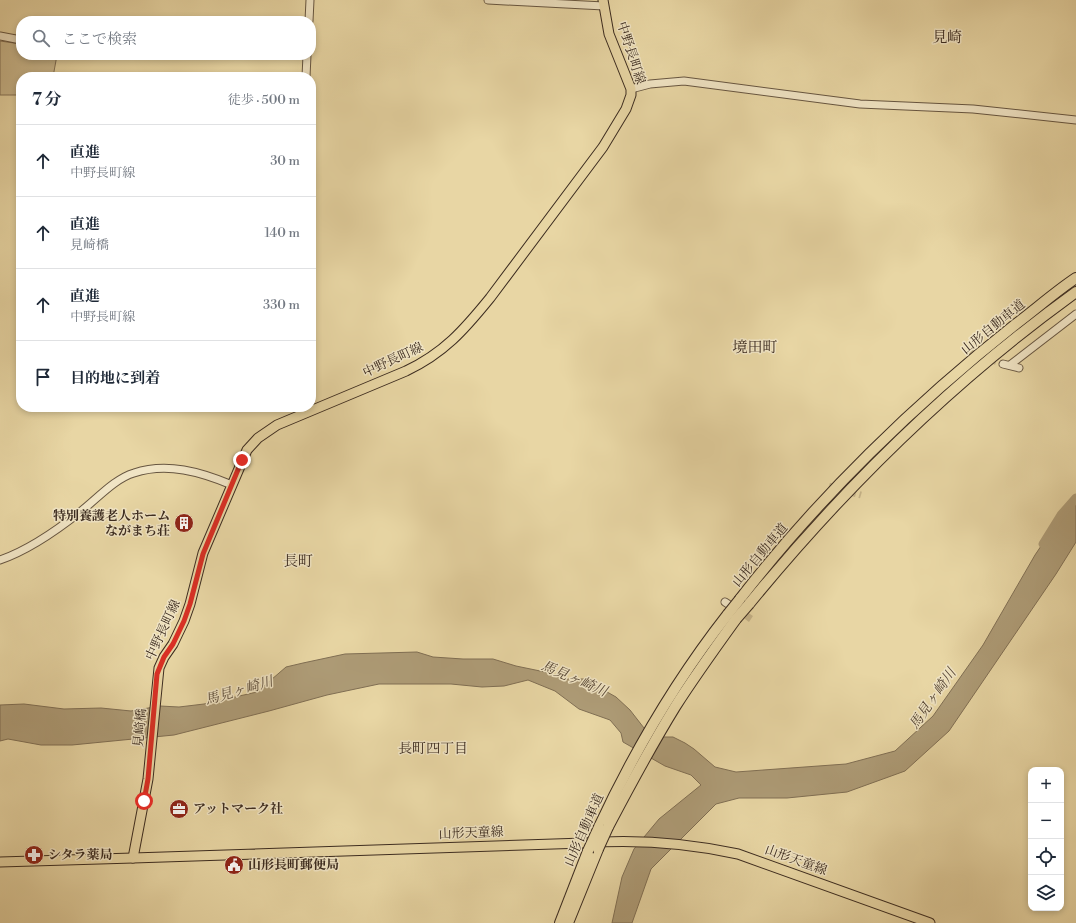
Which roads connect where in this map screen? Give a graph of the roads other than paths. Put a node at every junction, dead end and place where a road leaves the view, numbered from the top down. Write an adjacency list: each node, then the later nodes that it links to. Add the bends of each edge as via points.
1 (310, 0): 4 (street)
2 (488, 0): 3 (street)
3 (603, 3): 9 (main road, 中野長町線, via 609,34)
4 (309, 16)
5 (0, 36): 6 (street)
6 (16, 39)
7 (307, 60): 8 (street)
8 (306, 72)
9 (631, 89): 10 (street, via 650,84 684,81 860,104 973,109); 15 (main road, 中野長町線, via 626,109 603,147 490,298 462,331 436,355 424,362)
10 (1076, 120)
11 (1076, 278): 19 (highway, 山形自動車道, via 988,346 928,398 843,481 793,535)
12 (1076, 292): 19 (highway, 山形自動車道, via 944,400 869,470)
13 (1076, 314): 14 (street, via 1007,365)
14 (1019, 368)
15 (316, 408)
16 (307, 412): 17 (main road, 中野長町線, via 277,425 252,444)
17 (232, 485): 18 (street, via 205,474 181,470 156,469 133,473 110,487 52,532); 20 (main road, 中野長町線, via 203,554 184,621 164,657)
18 (0, 560)
19 (744, 601): 21 (highway, 山形自動車道, bridge, via 729,610 652,746 618,798)
20 (157, 679): 22 (main road, 見崎橋, via 148,779)
21 (593, 850): 24 (highway, 山形自動車道); 25 (highway, 山形自動車道)
22 (133, 858): 23 (main road, 山形天童線); 26 (main road, 山形天童線, via 612,841 673,843 746,856)
23 (0, 862)
24 (560, 923)
25 (568, 923)
26 (930, 923)

